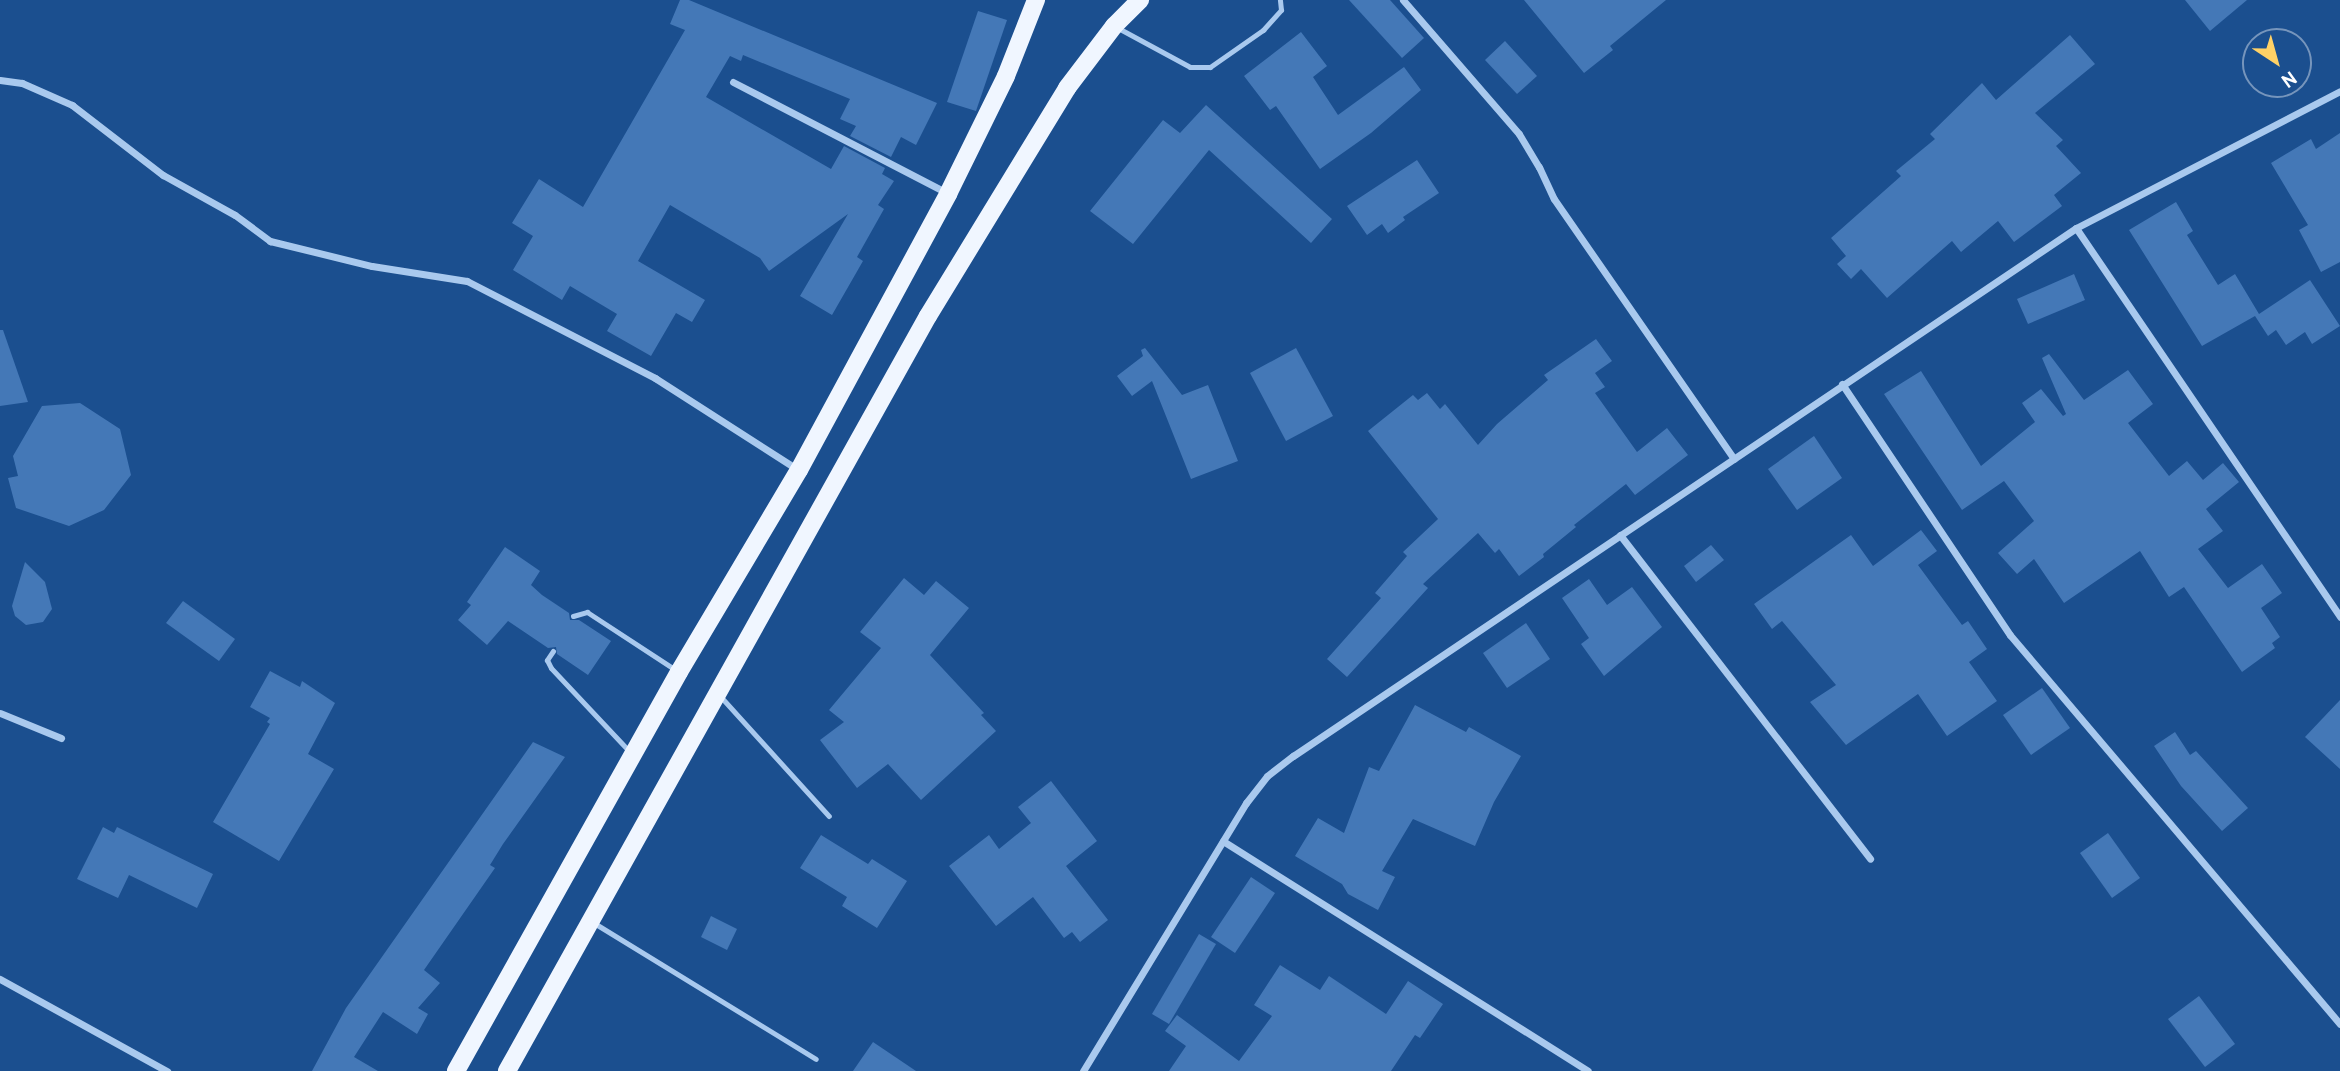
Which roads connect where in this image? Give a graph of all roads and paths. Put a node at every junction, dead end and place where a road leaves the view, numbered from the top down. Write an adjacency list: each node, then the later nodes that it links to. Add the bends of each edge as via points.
1 (1036, 0): 9 (main road, via 1006,76)
2 (1140, 0): 5 (main road)
3 (1280, 0): 5 (lane, via 1281,10 1263,30 1210,66 1190,67)
4 (1403, 0): 12 (street, via 1519,134 1554,199)
5 (1114, 26): 19 (main road, via 1067,88 928,316)
6 (0, 80): 13 (street, via 22,83 72,105 163,175 235,215 270,241 372,267 467,281 655,378)
7 (733, 82): 9 (street)
8 (2340, 91): 10 (street)
9 (948, 194): 13 (main road)
10 (2076, 228): 11 (street); 16 (street)
11 (1842, 384): 12 (street); 28 (street, via 2010,635)
12 (1734, 459): 14 (street)
13 (799, 470): 18 (main road)
14 (1620, 535): 24 (street, via 1267,776); 25 (street)
15 (573, 616): 18 (lane, via 587,612)
16 (2340, 617)
17 (553, 651): 22 (lane, via 547,660 551,668)
18 (679, 672): 22 (main road)
19 (718, 693): 23 (lane); 26 (main road)
20 (0, 713): 21 (street)
21 (61, 738)
22 (632, 755): 31 (main road)
23 (830, 816)
24 (1223, 841): 33 (street); 34 (street)
25 (1870, 859)
26 (591, 921): 29 (lane); 32 (main road)
27 (0, 979): 30 (street)
28 (2340, 1024)
29 (816, 1059)
30 (167, 1071)
31 (456, 1071)
32 (507, 1071)
33 (1083, 1071)
34 (1588, 1071)

